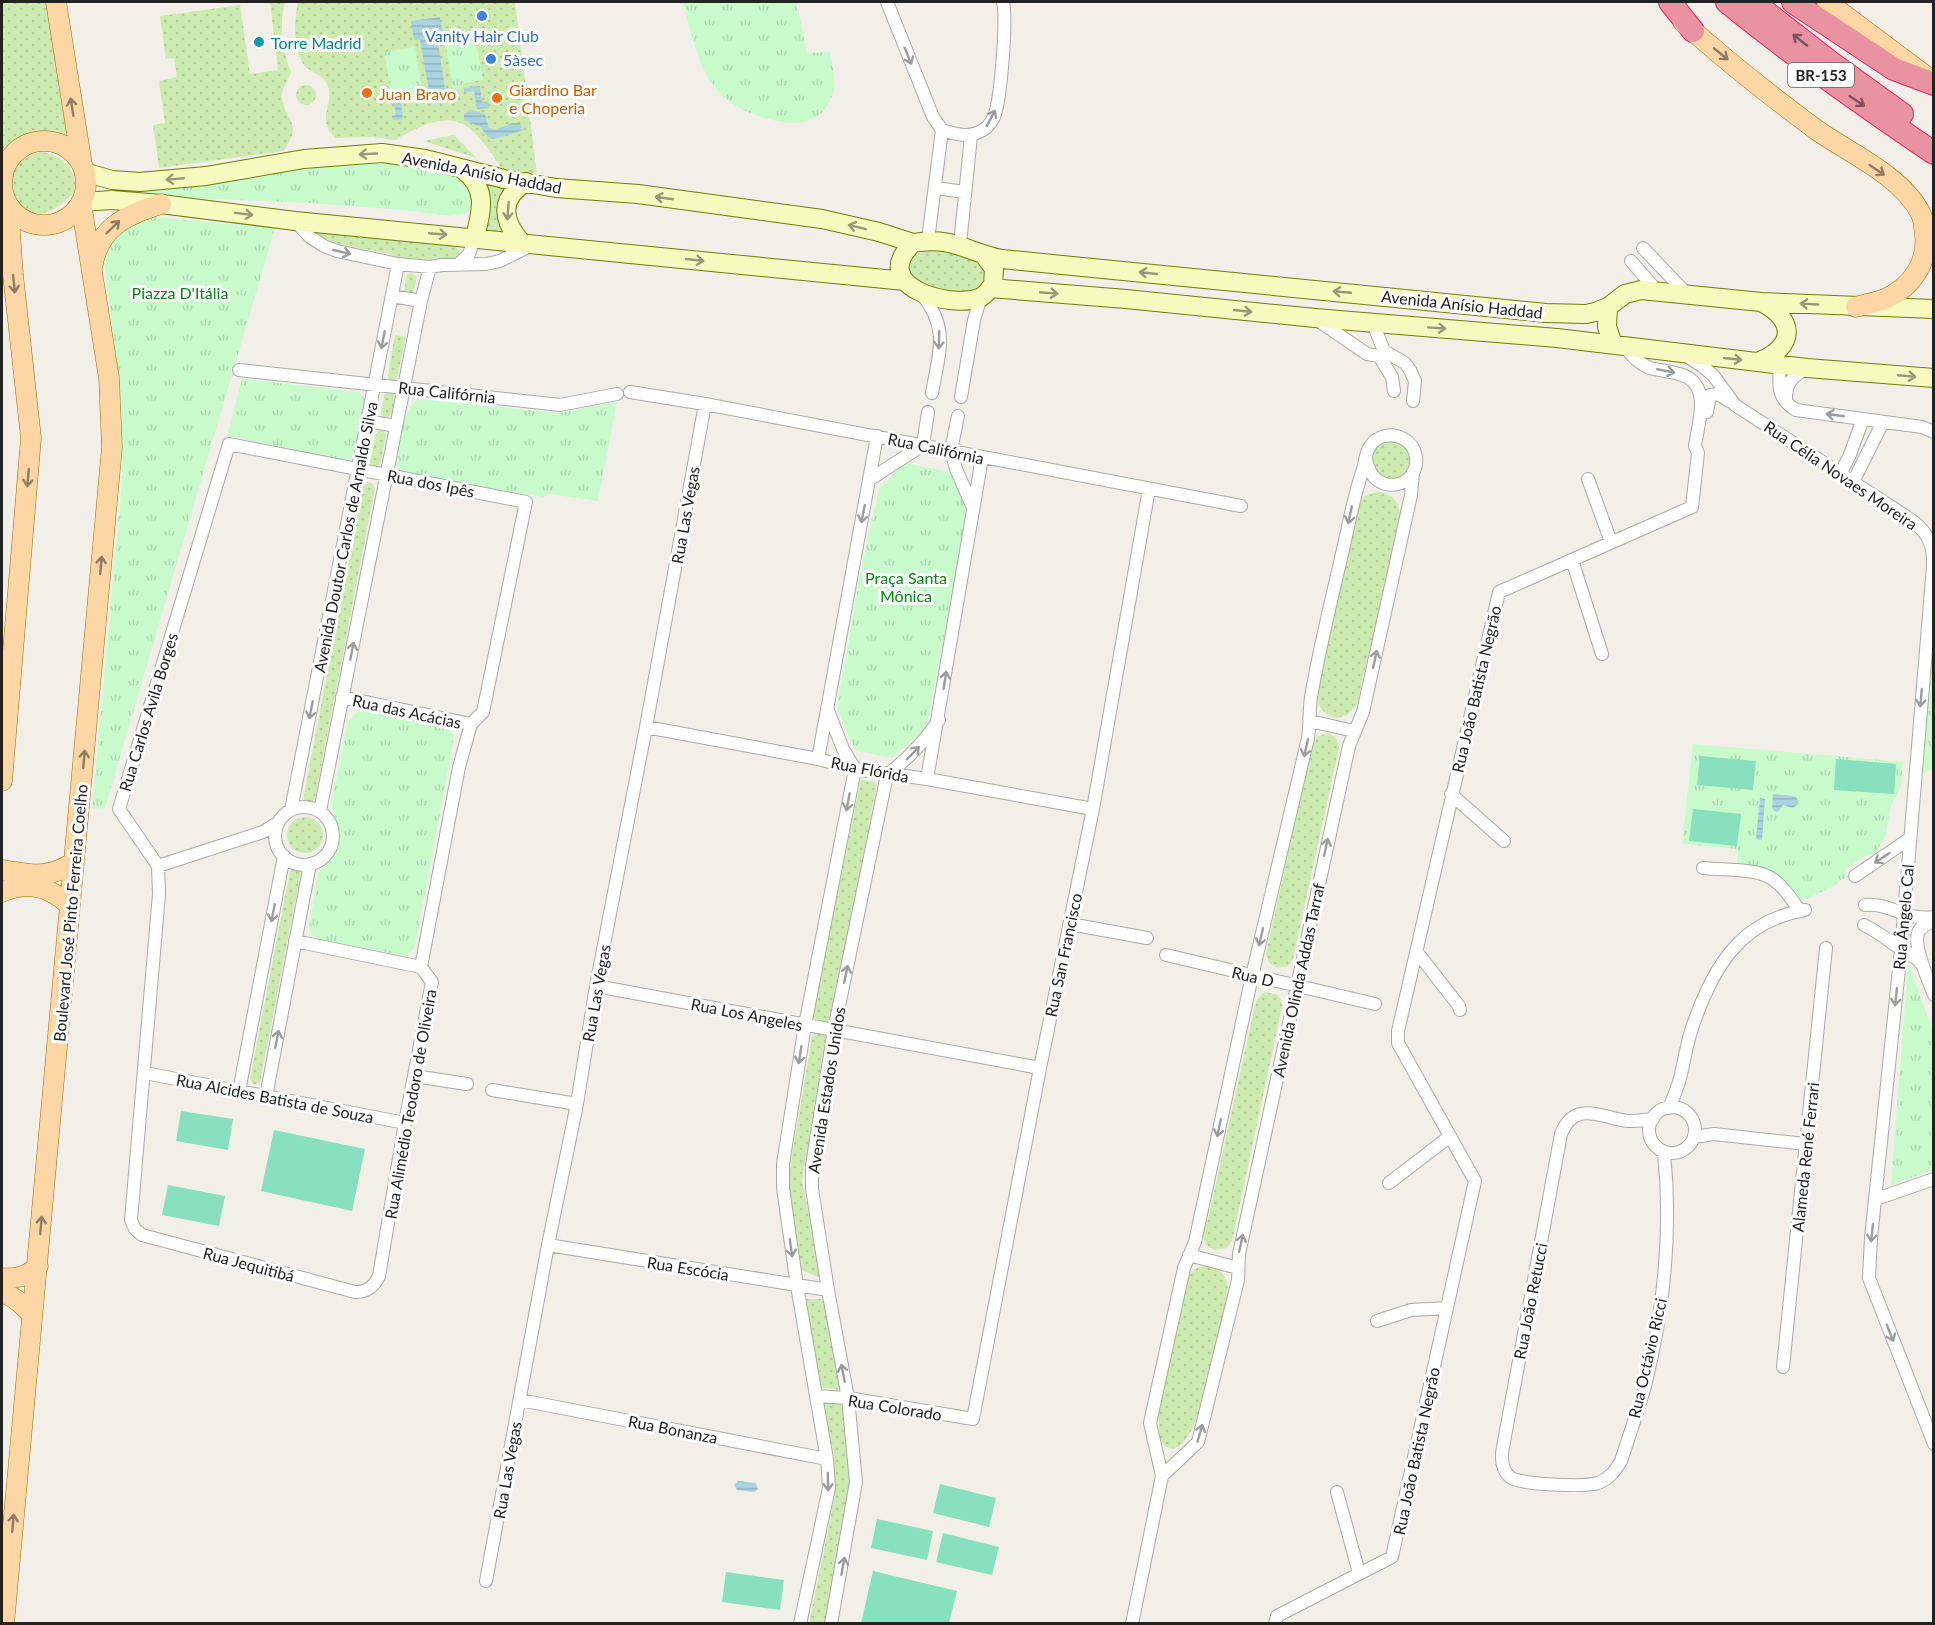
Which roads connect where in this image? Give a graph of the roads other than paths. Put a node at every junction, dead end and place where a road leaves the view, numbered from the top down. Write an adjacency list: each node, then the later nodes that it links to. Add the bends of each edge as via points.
1 (56, 2): 18 (main road, one-way to 1)
2 (887, 2): 12 (street, one-way to 12, via 933,117)
3 (1003, 2): 14 (street, one-way to 3, via 986,128 997,105 1005,21)
4 (1661, 2): 10 (main road)
5 (1670, 2): 10 (highway)
6 (1727, 2): 15 (highway, BR-153, one-way to 15, via 1842,91)
7 (1753, 2): 13 (highway, BR-153, one-way to 7, via 1830,62)
8 (1793, 2): 11 (highway, via 1894,69)
9 (1834, 3): 11 (main road)
10 (1693, 31): 47 (main road, one-way to 47, via 1818,130 1899,186 1922,215 1925,242 1917,273 1904,288 1886,299)
11 (1934, 83)
12 (942, 130): 14 (street); 20 (street)
13 (1934, 134)
14 (971, 136): 21 (street)
15 (1934, 153)
16 (462, 168): 18 (main road, Avenida Anísio Haddad, one-way to 18, via 382,153 304,159 206,176 140,182 112,180); 19 (main road, Avenida Anísio Haddad); 27 (main road, via 474,177 479,188)
17 (3, 169): 18 (main road, via 17,151 37,142 68,149); 22 (main road)
18 (83, 169): 23 (main road, via 86,188)
19 (526, 182): 28 (main road, Avenida Anísio Haddad, one-way to 19, via 822,219); 29 (main road, one-way to 29, via 509,198 506,210 512,232)
20 (935, 188): 21 (street); 28 (street)
21 (965, 192): 30 (street)
22 (5, 200): 23 (main road, via 24,220 44,225 64,220); 26 (street); 111 (main road, one-way to 111, via 31,438)
23 (81, 203): 24 (main road, Avenida Anísio Haddad, via 112,200); 37 (main road, Boulevard José Pinto Ferreira Coelho)
24 (160, 204): 25 (main road, Avenida Anísio Haddad, one-way to 25); 37 (main road, one-way to 24, via 103,237 119,221)
25 (295, 221): 27 (main road, Avenida Anísio Haddad, one-way to 27); 34 (street, one-way to 34, via 324,246)
26 (2, 224)
27 (475, 237): 29 (main road, Avenida Anísio Haddad); 35 (street, via 469,254)
28 (921, 242): 30 (main road, Avenida Anísio Haddad); 38 (main road, via 901,257 899,267)
29 (527, 243): 35 (street, via 501,261); 38 (main road, Avenida Anísio Haddad, one-way to 38)
30 (960, 244): 32 (main road, Avenida Anísio Haddad)
31 (1643, 248): 42 (street)
32 (984, 255): 41 (main road, via 994,269 993,285); 46 (main road, Avenida Anísio Haddad, one-way to 32, via 1586,314 1546,313)
33 (1631, 261): 40 (street)
34 (398, 264): 36 (street); 43 (street, Avenida Doutor Carlos de Arnaldo Silva)
35 (458, 265): 36 (street)
36 (430, 267): 44 (street, Avenida Doutor Carlos de Arnaldo Silva)
37 (91, 274): 122 (main road, Boulevard José Pinto Ferreira Coelho, one-way to 37, via 112,447 109,378)
38 (905, 281): 39 (main road, Avenida Anísio Haddad)
39 (921, 292): 41 (main road, Avenida Anísio Haddad, via 947,299); 63 (street, one-way to 63, via 933,308 941,341)
40 (1658, 292): 42 (main road, Avenida Anísio Haddad); 46 (main road, Avenida Anísio Haddad, via 1632,291)
41 (986, 293): 49 (main road, Avenida Anísio Haddad, one-way to 49, via 1126,299); 64 (street, via 975,320)
42 (1686, 294): 45 (main road, Avenida Anísio Haddad)
43 (392, 296): 44 (street); 61 (street, Avenida Doutor Carlos de Arnaldo Silva, one-way to 61)
44 (421, 301): 62 (street, Avenida Doutor Carlos de Arnaldo Silva)
45 (1761, 302): 47 (main road, Avenida Anísio Haddad, one-way to 45); 51 (main road, via 1784,320)
46 (1608, 307): 52 (main road, via 1607,327)
47 (1856, 307): 48 (main road, Avenida Anísio Haddad)
48 (1934, 309)
49 (1315, 318): 50 (main road, Avenida Anísio Haddad); 53 (street)
50 (1373, 323): 52 (main road, Avenida Anísio Haddad, one-way to 52); 53 (street)
51 (1785, 343): 55 (main road); 56 (main road)
52 (1619, 346): 54 (main road, Avenida Anísio Haddad); 66 (street, one-way to 66, via 1650,368 1688,377)
53 (1377, 354): 60 (street, via 1405,363); 60 (street, via 1391,389)
54 (1681, 354): 55 (main road, Avenida Anísio Haddad, one-way to 55); 69 (street, Rua Célia Novaes Moreira, via 1713,375)
55 (1760, 361): 56 (main road, Avenida Anísio Haddad)
56 (1780, 364): 57 (main road, Avenida Anísio Haddad); 68 (street, via 1779,388)
57 (1807, 368): 59 (main road, Avenida Anísio Haddad, one-way to 59); 68 (street, via 1791,379)
58 (239, 370): 61 (street, Rua Califórnia)
59 (1934, 378)
60 (1413, 380): 65 (street)
61 (374, 385): 62 (street, Rua Califórnia); 73 (street, Avenida Doutor Carlos de Arnaldo Silva)
62 (404, 388): 67 (street, Rua Califórnia, via 560,405 624,393); 75 (street, Avenida Doutor Carlos de Arnaldo Silva)
63 (932, 393)
64 (961, 397)
65 (1411, 400)
66 (1704, 400): 69 (street, Rua Célia Novaes Moreira, via 1715,393); 95 (street, Rua João Batista Negrão, via 1703,448 1698,453 1692,507)
67 (705, 404): 77 (street, Rua Califórnia); 105 (street, Rua Las Vegas)
68 (1786, 404): 72 (street, one-way to 68, via 1796,410)
69 (1735, 405): 86 (street, Rua Célia Novaes Moreira)
70 (928, 412): 79 (street)
71 (958, 416): 80 (street)
72 (1863, 419): 74 (street); 86 (street)
73 (367, 421): 75 (street); 83 (street, Avenida Doutor Carlos de Arnaldo Silva)
74 (1883, 422): 76 (street); 89 (street)
75 (396, 426): 85 (street, Avenida Doutor Carlos de Arnaldo Silva)
76 (1934, 432)
77 (877, 436): 79 (street, Rua Califórnia); 88 (street)
78 (229, 444): 83 (street, Rua dos Ipês); 124 (street, Rua Carlos Avila Borges, via 119,809)
79 (923, 445): 80 (street, Rua Califórnia); 88 (street)
80 (951, 450): 81 (street, Rua Califórnia); 93 (street)
81 (982, 458): 90 (street, Rua Califórnia); 93 (street)
82 (1366, 459): 84 (street, via 1368,470 1385,484 1396,485); 84 (street, via 1376,440 1398,435 1414,450); 103 (street, one-way to 103, via 1356,487 1310,700)
83 (358, 469): 85 (street, Rua dos Ipês); 114 (street, Avenida Doutor Carlos de Arnaldo Silva, one-way to 114)
84 (1413, 472): 106 (street, Avenida Olinda Addas Tarraf, one-way to 84, via 1363,712)
85 (387, 474): 91 (street, Rua dos Ipês); 100 (street, Avenida Doutor Carlos de Arnaldo Silva, one-way to 85)
86 (1840, 474): 89 (street, Rua Célia Novaes Moreira)
87 (1588, 479): 95 (street)
88 (869, 480): 101 (street, one-way to 101)
89 (1853, 482): 94 (street, Rua Célia Novaes Moreira)
90 (1149, 489): 92 (street, Rua Califórnia); 113 (street, Rua San Francisco)
91 (526, 502): 104 (street, Rua Alimédio Teodoro de Oliveira, via 483,712)
92 (1241, 506)
93 (974, 509): 102 (street, one-way to 93)
94 (1930, 535): 96 (street, Rua Célia Novaes Moreira)
95 (1611, 542): 97 (street, Rua João Batista Negrão)
96 (1933, 556): 98 (street, Rua Ângelo Cal)
97 (1572, 560): 99 (street); 112 (street, Rua João Batista Negrão, via 1499,592)
98 (1932, 582): 118 (street, Rua Ângelo Cal, one-way to 118)
99 (1602, 654)
100 (342, 697): 104 (street, Rua das Acácias); 115 (street, Avenida Doutor Carlos de Arnaldo Silva)
101 (826, 708): 107 (street); 108 (street)
102 (939, 720): 109 (street, one-way to 102, via 907,760); 110 (street)
103 (1310, 721): 106 (street); 143 (street, one-way to 143)
104 (471, 724): 141 (street, Rua Alimédio Teodoro de Oliveira, via 459,767)
105 (646, 727): 107 (street, Rua Flórida); 144 (street, Rua Las Vegas)
106 (1354, 731): 145 (street, Avenida Olinda Addas Tarraf, one-way to 106)
107 (818, 759): 108 (street, Rua Flórida)
108 (855, 769): 109 (street, Rua Flórida); 149 (street, Avenida Estados Unidos, one-way to 149)
109 (887, 775): 110 (street, Rua Flórida); 150 (street, Avenida Estados Unidos, one-way to 109)
110 (927, 779): 113 (street, Rua Flórida)
111 (2, 781)
112 (1451, 794): 120 (street, Rua João Batista Negrão); 139 (street, Rua João Batista Negrão)
113 (1093, 809): 133 (street, Rua San Francisco)
114 (291, 810): 115 (street, via 310,807); 116 (street)
115 (320, 811): 123 (street, via 331,824 333,841 325,856)
116 (279, 822): 117 (street); 119 (street)
117 (262, 832): 119 (street); 124 (street)
118 (1910, 839): 127 (street, one-way to 127); 131 (street, Rua Ângelo Cal)
119 (276, 840): 121 (street)
120 (1504, 841)
121 (284, 856): 123 (street); 156 (street, one-way to 156)
122 (74, 862): 126 (main road, via 49,874); 130 (main road, Boulevard José Pinto Ferreira Coelho)
123 (309, 864): 136 (street)
124 (158, 866): 152 (street)
125 (1704, 868): 159 (street, via 1762,874 1803,910 1774,917 1744,936 1732,949 1714,977 1692,1029)
126 (2, 870)
127 (1855, 876)
128 (2, 892): 130 (main road, via 21,886 43,888)
129 (1865, 905): 131 (street, via 1882,905)
130 (70, 906): 173 (main road, Boulevard José Pinto Ferreira Coelho, one-way to 130)
131 (1903, 914): 132 (street); 138 (street, Rua Ângelo Cal)
132 (1934, 919): 142 (street, via 1917,936)
133 (1070, 924): 135 (street); 151 (street, Rua San Francisco)
134 (1864, 925): 138 (street)
135 (1147, 938)
136 (295, 940): 141 (street); 157 (street, one-way to 136)
137 (1826, 948): 166 (street, Alameda René Ferrari)
138 (1901, 950): 142 (street, via 1916,957); 170 (street, Rua Ângelo Cal, one-way to 170)
139 (1417, 952): 148 (street); 165 (street, Rua João Batista Negrão, via 1399,1021 1398,1043)
140 (1167, 956): 143 (street, Rua D)
141 (421, 967): 153 (street, Rua Alimédio Teodoro de Oliveira, via 432,982)
142 (1925, 971): 146 (street)
143 (1252, 976): 145 (street, Rua D); 172 (street, one-way to 172)
144 (596, 986): 149 (street, Rua Los Angeles); 158 (street, Rua Las Vegas)
145 (1296, 986): 147 (street, Rua D); 174 (street, Avenida Olinda Addas Tarraf, one-way to 145)
146 (1934, 996)
147 (1375, 1004)
148 (1460, 1010)
149 (805, 1024): 150 (street, Rua Los Angeles); 176 (street, Avenida Estados Unidos, one-way to 176, via 783,1164)
150 (834, 1030): 151 (street, Rua Los Angeles); 178 (street, Avenida Estados Unidos, via 812,1165 812,1189)
151 (1040, 1068): 187 (street, Rua San Francisco)
152 (145, 1073): 156 (street, Rua Alcides Batista de Souza); 177 (street, Rua Jequitibá, via 130,1211 132,1225 142,1236 355,1292)
153 (414, 1076): 154 (street); 162 (street, Rua Alimédio Teodoro de Oliveira)
154 (467, 1084)
155 (492, 1090): 158 (street)
156 (239, 1091): 157 (street, Rua Alcides Batista de Souza)
157 (266, 1097): 162 (street, Rua Alcides Batista de Souza)
158 (577, 1104): 171 (street, Rua Las Vegas)
159 (1675, 1108): 160 (street, via 1660,1111); 163 (street, via 1690,1115)
160 (1653, 1119): 161 (street); 164 (street)
161 (1630, 1121): 164 (street); 191 (street, Rua João Retucci, via 1591,1112 1575,1115 1561,1134 1501,1458 1511,1478)
162 (405, 1123): 177 (street, Rua Alimédio Teodoro de Oliveira, via 380,1276)
163 (1695, 1131): 166 (street); 167 (street, via 1686,1149)
164 (1650, 1134): 167 (street, via 1655,1145)
165 (1449, 1137): 169 (street); 180 (street, Rua João Batista Negrão, via 1475,1181)
166 (1806, 1144): 183 (street, Alameda René Ferrari)
167 (1669, 1153): 191 (street, Rua Octávio Ricci, via 1660,1308 1644,1388 1621,1461 1616,1471 1597,1484)
168 (1934, 1179): 170 (street)
169 (1389, 1183)
170 (1876, 1199): 188 (street, Rua Ângelo Cal, one-way to 188, via 1869,1278)
171 (548, 1245): 176 (street, Rua Escócia); 186 (street, Rua Las Vegas)
172 (1189, 1255): 174 (street); 190 (street, via 1149,1423)
173 (38, 1266): 175 (main road, via 30,1274); 181 (main road, Boulevard José Pinto Ferreira Coelho)
174 (1238, 1268): 190 (street, Avenida Olinda Addas Tarraf, one-way to 174, via 1198,1442)
175 (2, 1278)
176 (797, 1286): 178 (street, Rua Escócia); 184 (street, Avenida Estados Unidos)
177 (370, 1288)
178 (828, 1290): 185 (street, Avenida Estados Unidos, one-way to 178)
179 (2, 1292): 181 (main road, via 22,1303)
180 (1447, 1308): 182 (street, via 1411,1310); 193 (street, Rua João Batista Negrão, via 1392,1557)
181 (32, 1315): 195 (main road, Boulevard José Pinto Ferreira Coelho, one-way to 181)
182 (1377, 1321)
183 (1784, 1367)
184 (816, 1396): 185 (street, Rua Colorado); 189 (street, Avenida Estados Unidos)
185 (848, 1398): 187 (street, Rua Colorado); 197 (street, Avenida Estados Unidos, one-way to 185, via 856,1482)
186 (520, 1400): 189 (street, Rua Bonanza); 194 (street, Rua Las Vegas)
187 (973, 1419)
188 (1934, 1444)
189 (827, 1459): 196 (street, Avenida Estados Unidos, one-way to 196, via 830,1488)
190 (1162, 1476): 198 (street)
191 (1521, 1483)
192 (1337, 1492): 193 (street)
193 (1359, 1574): 199 (street, Rua João Batista Negrão, via 1277,1616)
194 (486, 1581)
195 (4, 1623)
196 (800, 1623)
197 (831, 1623)
198 (1132, 1623)
199 (1275, 1623)

